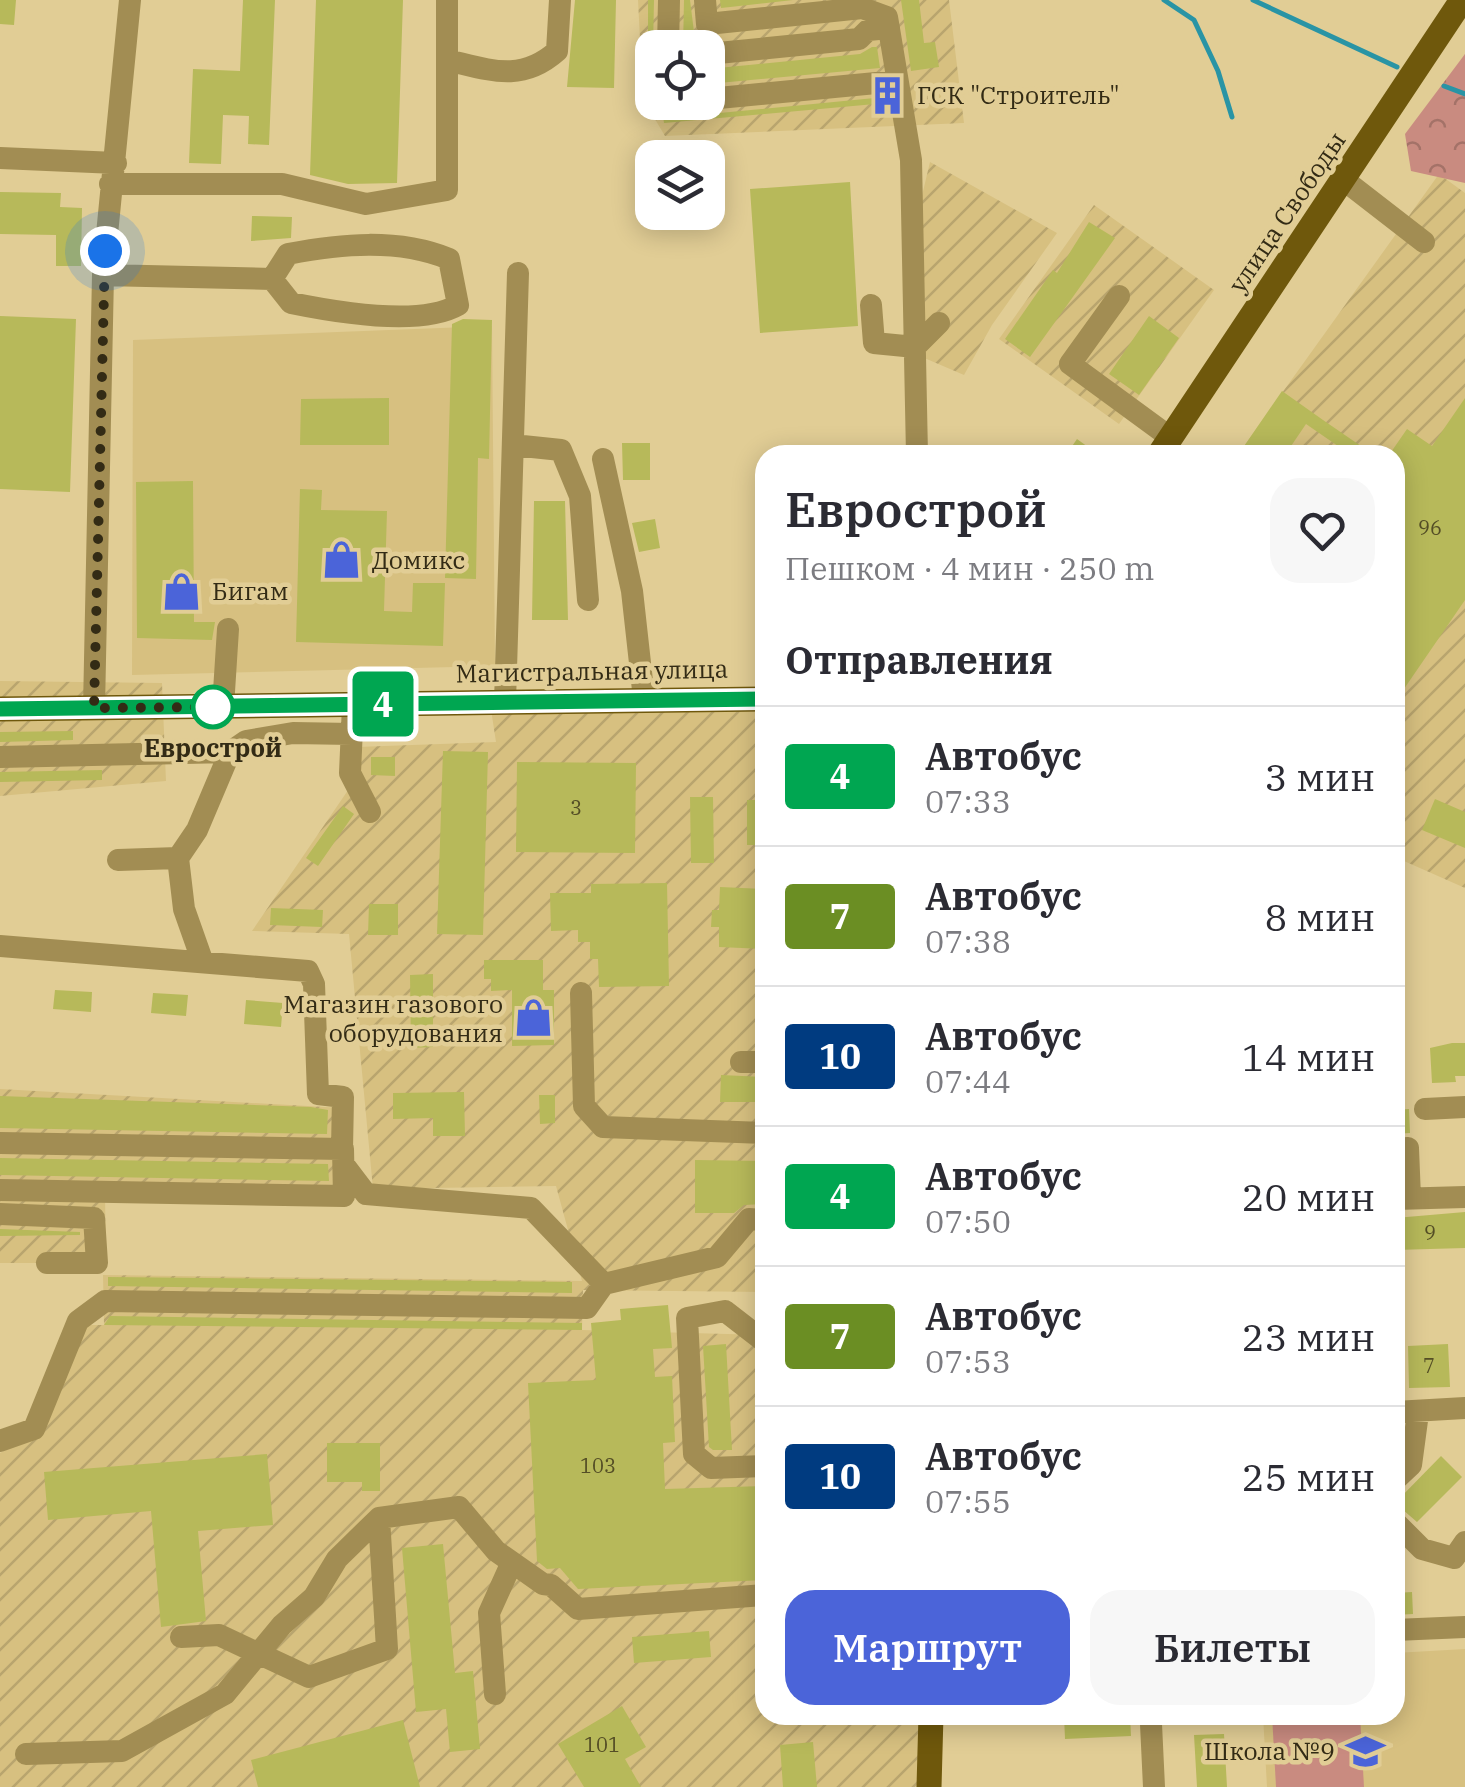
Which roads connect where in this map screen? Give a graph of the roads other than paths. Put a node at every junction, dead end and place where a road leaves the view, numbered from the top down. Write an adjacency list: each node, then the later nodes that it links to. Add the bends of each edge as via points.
1 (130, 0): 18 (street)
2 (447, 0): 14 (street)
3 (560, 0): 14 (street, via 557,51 538,68 500,72)
4 (669, 0): 11 (street)
5 (1457, 2): 19 (main road, улица Свободы)
6 (836, 5): 7 (street); 10 (street)
7 (793, 7): 8 (street)
8 (749, 9): 9 (street)
9 (706, 12): 12 (street)
10 (887, 15): 13 (street, via 859,40); 15 (street)
11 (668, 30)
12 (679, 30)
13 (725, 52)
14 (447, 60): 18 (street, via 447,190 366,204 282,184)
15 (897, 81): 16 (street); 27 (street, via 910,160)
16 (725, 97)
17 (0, 158): 18 (street)
18 (113, 173): 22 (street)
19 (1344, 180): 20 (street); 31 (main road, улица Свободы)
20 (1424, 242)
21 (518, 274): 28 (street)
22 (103, 275): 23 (street); 40 (street)
23 (272, 280): 23 (street, via 291,304 330,311 439,316 458,305 449,259 432,252 349,243 288,254)
24 (1119, 296): 30 (street, via 1070,364)
25 (871, 305): 27 (street, via 874,342)
26 (940, 323): 27 (street)
27 (914, 347): 29 (street)
28 (513, 445): 33 (street, via 561,450 580,496); 37 (street)
29 (917, 445)
30 (1164, 445)
31 (1166, 445)
32 (603, 459): 36 (street, via 632,591)
33 (588, 600)
34 (228, 629): 39 (street)
35 (755, 698): 36 (main road, Магистральная улица)
36 (644, 700): 37 (main road, Магистральная улица)
37 (506, 702): 38 (main road, Магистральная улица)
38 (353, 705): 39 (main road, Магистральная улица); 42 (street)
39 (223, 707): 40 (main road, Магистральная улица)
40 (94, 708): 41 (main road, Магистральная улица)
41 (0, 710)
42 (352, 734): 43 (street, via 266,735); 45 (street, via 350,773)
43 (230, 752): 44 (street); 46 (street)
44 (0, 757)
45 (370, 812)
46 (178, 858): 47 (street); 49 (street, via 184,909)
47 (118, 860)
48 (0, 946): 49 (street)
49 (202, 960): 58 (street, via 308,971 318,1094 343,1097)
50 (580, 993): 55 (street, via 584,1106 603,1127)
51 (740, 1062): 52 (street)
52 (755, 1062)
53 (1465, 1107): 54 (street)
54 (1424, 1109)
55 (755, 1133)
56 (0, 1143): 58 (street)
57 (1405, 1148): 59 (street)
58 (343, 1157): 61 (street, via 344,1196); 68 (street, via 366,1194 531,1208)
59 (1405, 1173)
60 (3, 1190): 61 (street); 64 (street)
61 (94, 1191): 65 (street)
62 (1465, 1197): 63 (street)
63 (1405, 1198)
64 (3, 1214): 65 (street)
65 (94, 1218): 67 (street, via 97,1262)
66 (755, 1219): 68 (street, via 718,1257)
67 (47, 1264)
68 (604, 1284): 73 (street, via 586,1308 105,1302 78,1321 34,1429)
69 (755, 1334): 74 (street, via 725,1311 687,1318 694,1454 712,1468)
70 (1465, 1408): 71 (street)
71 (1405, 1411)
72 (1405, 1433): 75 (street, via 1411,1466)
73 (0, 1440)
74 (755, 1466)
75 (1405, 1471)
76 (379, 1518): 79 (street, via 459,1507); 84 (street); 84 (street, via 387,1649 308,1677)
77 (1405, 1532): 78 (street, via 1422,1549 1454,1558)
78 (1465, 1542)
79 (512, 1562): 80 (street, via 578,1609); 85 (street, via 489,1613)
80 (755, 1596)
81 (1465, 1628): 82 (street)
82 (1405, 1630)
83 (181, 1637): 84 (street, via 218,1635)
84 (257, 1655): 88 (street, via 226,1694 122,1751)
85 (496, 1694)
86 (931, 1725): 89 (main road)
87 (1151, 1725): 90 (street)
88 (26, 1754)
89 (929, 1787)
90 (1154, 1787)

